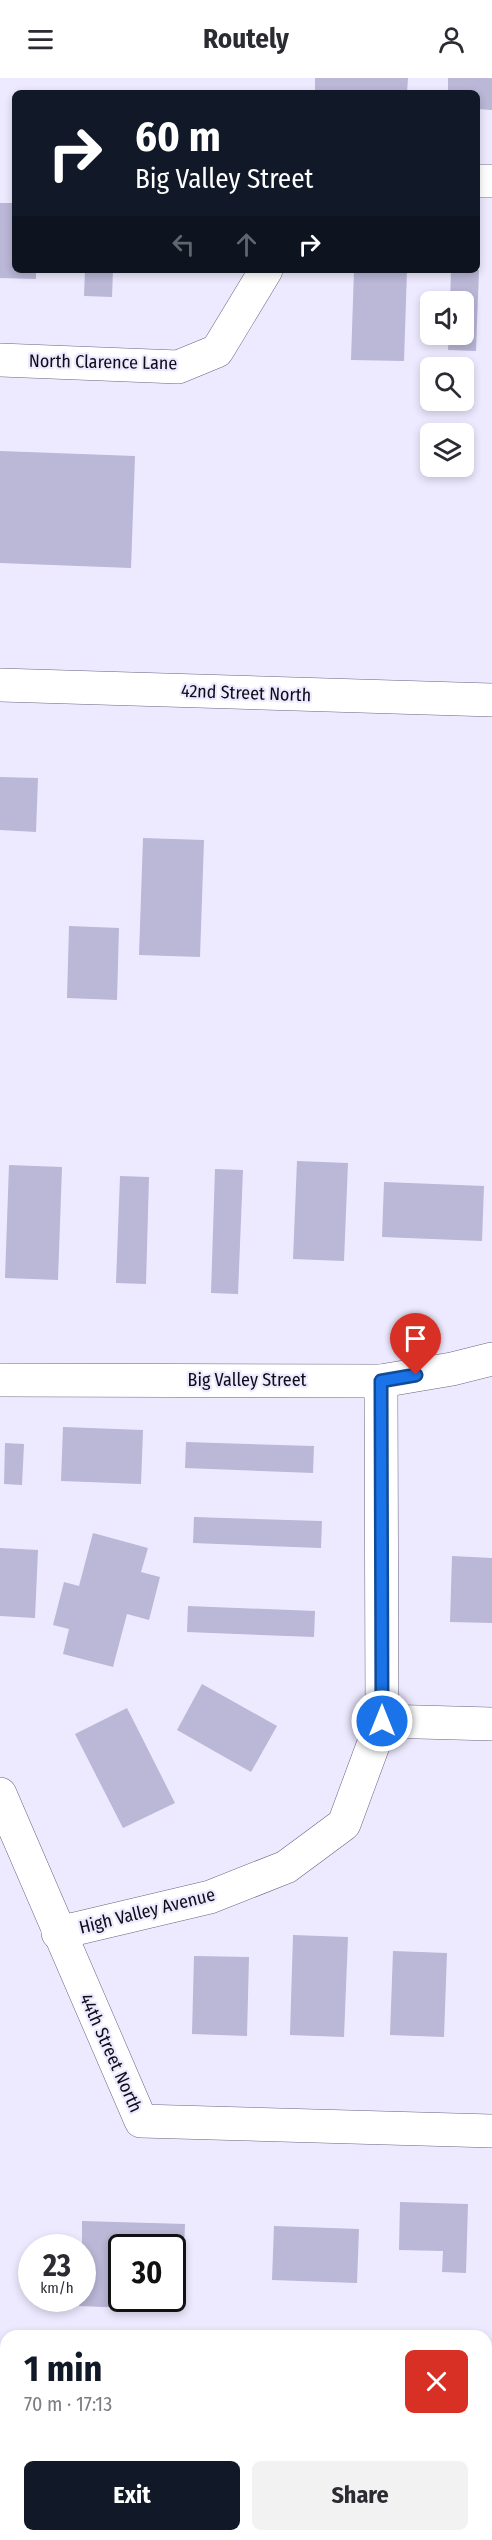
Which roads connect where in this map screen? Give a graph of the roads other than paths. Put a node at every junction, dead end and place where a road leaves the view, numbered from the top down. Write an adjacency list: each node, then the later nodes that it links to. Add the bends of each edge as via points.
1 (264, 273): 2 (street, North Clarence Lane, via 217,351 178,367)
2 (0, 360)
3 (0, 684): 4 (street, 42nd Street North)
4 (492, 700)
5 (492, 1359): 7 (street, Big Valley Street)
6 (0, 1380): 7 (street, Big Valley Street)
7 (381, 1381): 8 (street, High Valley Avenue)
8 (382, 1721): 9 (street); 11 (street, High Valley Avenue, via 344,1824 286,1867 210,1897)
9 (492, 1724)
10 (0, 1794): 11 (street, 44th Street North)
11 (58, 1933): 12 (street, 44th Street North, via 141,2121)
12 (492, 2131)

